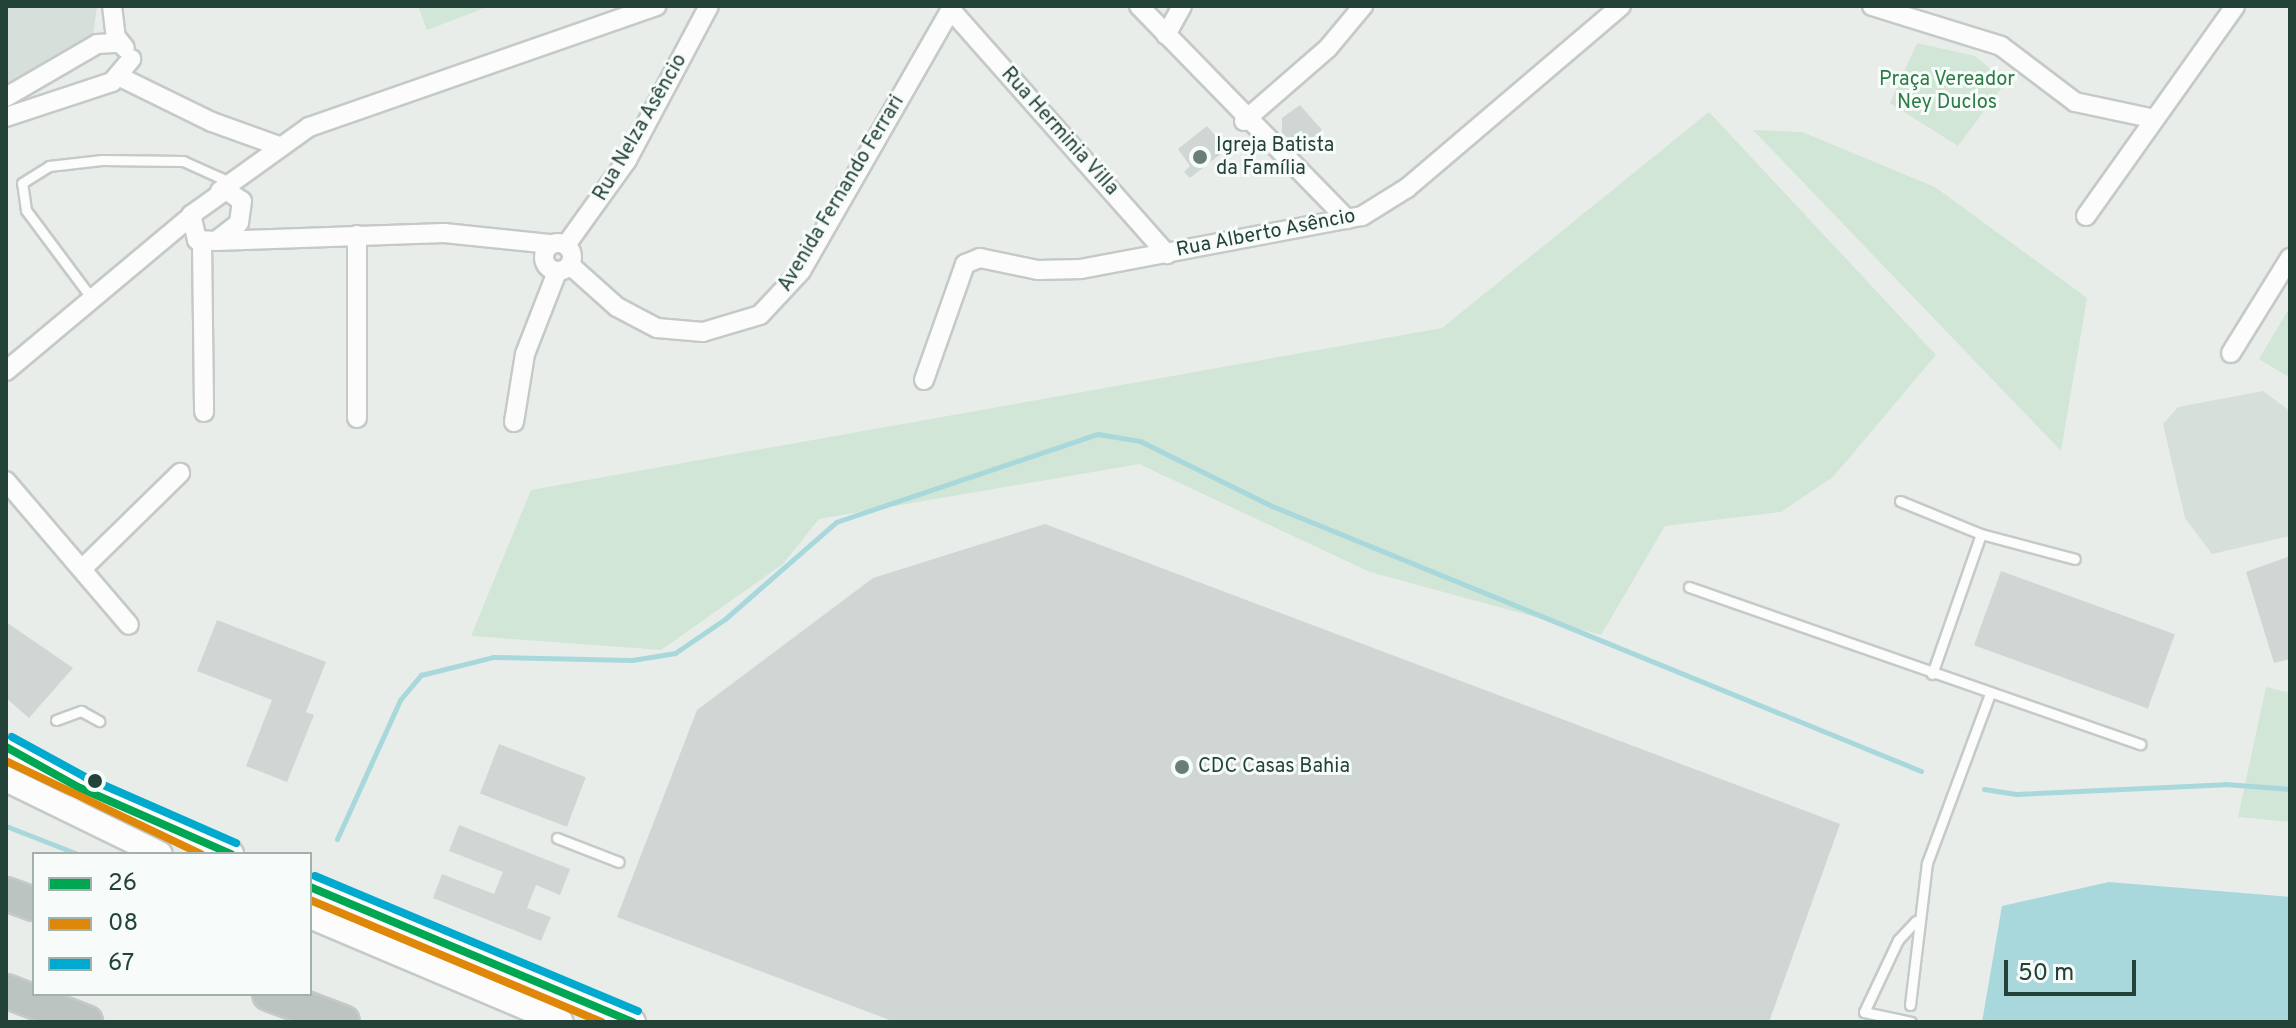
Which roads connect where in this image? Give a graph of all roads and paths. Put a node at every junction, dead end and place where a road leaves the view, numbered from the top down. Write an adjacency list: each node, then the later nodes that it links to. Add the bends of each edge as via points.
1 (112, 6): 15 (street)
2 (657, 6): 12 (street)
3 (709, 6): 35 (street, Rua Nelza Asêncio, via 634,148)
4 (1139, 6): 14 (street)
5 (1182, 6): 14 (street)
6 (1363, 6): 22 (street, via 1328,48)
7 (1603, 6): 13 (street)
8 (1621, 6): 13 (street, Rua Alberto Asêncio)
9 (1872, 6): 21 (street, via 1993,42 2075,102)
10 (2235, 6): 21 (street)
11 (952, 8): 34 (street, Rua Herminia Villa); 35 (street, Avenida Fernando Ferrari, via 801,271 760,315 703,332 657,328 617,307)
12 (619, 12): 23 (street, via 328,119)
13 (1596, 26): 29 (street, Rua Alberto Asêncio, via 1407,188)
14 (1166, 35): 22 (street)
15 (119, 43): 16 (street); 19 (street, via 97,44)
16 (131, 59): 17 (street); 18 (street)
17 (120, 77): 18 (street); 20 (street)
18 (154, 89): 23 (street, via 212,122)
19 (6, 97)
20 (6, 117)
21 (2150, 118): 27 (street)
22 (1244, 121): 29 (street)
23 (279, 146): 24 (street)
24 (263, 160): 25 (street); 26 (street)
25 (226, 187): 26 (street); 28 (street); 37 (lane, via 183,161 102,160 49,166 22,183 26,210)
26 (243, 204): 31 (street); 32 (street, via 236,227)
27 (2086, 216)
28 (189, 218): 32 (street); 33 (street)
29 (1347, 219): 34 (street, Rua Alberto Asêncio)
30 (357, 235): 31 (street); 35 (street, Avenida Fernando Ferrari, via 502,240); 42 (street)
31 (276, 238): 32 (street)
32 (205, 241): 33 (street); 41 (street)
33 (150, 254): 37 (street)
34 (1167, 254): 40 (street, Rua Alberto Asêncio, via 1052,271 972,260 956,277)
35 (557, 257): 43 (street, Rua Nelza Asêncio, via 525,354)
36 (2290, 258): 38 (street)
37 (93, 300): 39 (street)
38 (2231, 353)
39 (6, 371)
40 (924, 380)
41 (204, 412)
42 (357, 418)
43 (514, 422)
44 (180, 473): 49 (street)
45 (6, 481): 49 (street)
46 (1900, 501): 47 (lane)
47 (1981, 534): 48 (lane); 52 (lane)
48 (2075, 559)
49 (83, 568): 51 (street)
50 (1689, 587): 52 (lane)
51 (129, 625)
52 (1932, 674): 53 (lane)
53 (1990, 694): 56 (lane); 69 (lane, via 1927,863)
54 (56, 720): 55 (lane, via 81,711)
55 (99, 721)
56 (2140, 744)
57 (6, 747): 58 (street)
58 (47, 771): 60 (lane); 63 (street)
59 (6, 779): 60 (street)
60 (38, 797): 62 (street)
61 (557, 838): 64 (lane)
62 (156, 852)
63 (227, 852)
64 (619, 862)
65 (312, 888): 76 (street)
66 (6, 894): 67 (highway)
67 (32, 903)
68 (312, 917): 75 (street)
69 (1916, 921): 72 (lane); 77 (lane, via 1898,940 1864,1012)
70 (6, 991): 73 (highway)
71 (274, 996): 74 (highway)
72 (1910, 1005)
73 (86, 1022)
74 (343, 1022)
75 (561, 1022)
76 (633, 1022)
77 (1911, 1022)

